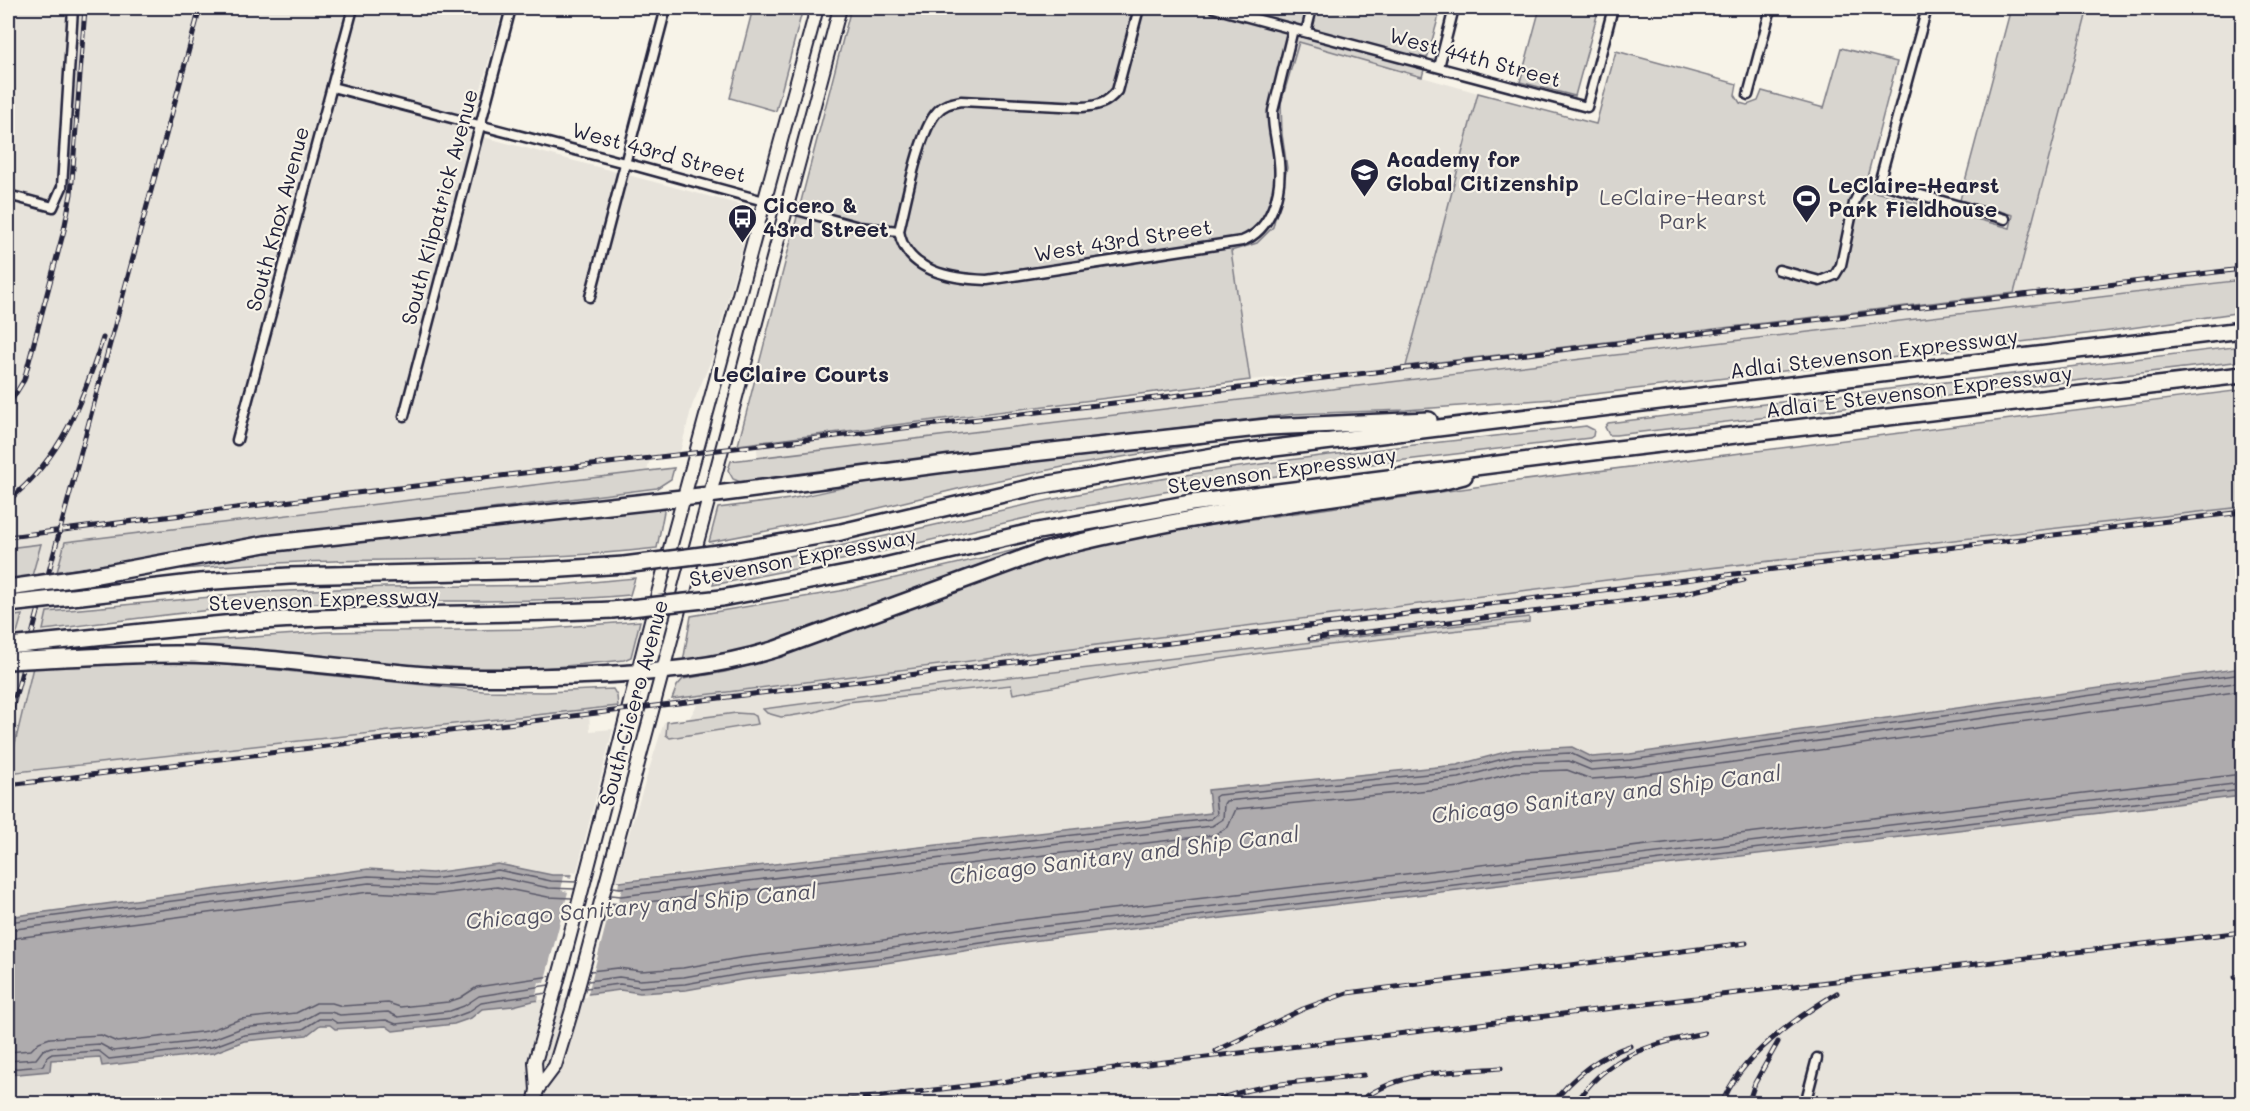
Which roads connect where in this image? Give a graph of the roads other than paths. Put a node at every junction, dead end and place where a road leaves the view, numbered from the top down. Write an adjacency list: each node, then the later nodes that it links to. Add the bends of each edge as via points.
1 (73, 8): 22 (street, via 62,186 53,207)
2 (353, 8): 17 (street, South Knox Avenue)
3 (511, 8): 19 (street, South Kilpatrick Avenue)
4 (666, 8): 20 (street)
5 (817, 8): 23 (main road, South Cicero Avenue)
6 (840, 8): 24 (main road, South Cicero Avenue)
7 (1139, 8): 26 (street, via 1117,92 1110,100 1082,107 962,101 946,104 936,113 924,135)
8 (1214, 8): 14 (street, West 44th Street)
9 (1312, 8): 15 (street)
10 (1454, 8): 16 (street)
11 (1613, 8): 16 (street, West 44th Street, via 1587,107)
12 (1771, 8): 18 (street)
13 (1927, 8): 21 (street)
14 (1293, 29): 15 (street, West 44th Street); 26 (street, West 43rd Street, via 1274,101 1272,123 1280,174 1275,199 1260,230 1251,237 987,280 925,268 906,250)
15 (1306, 32): 16 (street, West 44th Street)
16 (1439, 68)
17 (332, 87): 19 (street, West 43rd Street); 35 (street, South Knox Avenue)
18 (1749, 90)
19 (480, 125): 20 (street, West 43rd Street); 33 (street, South Kilpatrick Avenue)
20 (625, 163): 23 (street, West 43rd Street); 28 (street)
21 (1879, 183): 25 (street); 27 (street, via 1861,188 1835,275 1820,281)
22 (8, 195)
23 (766, 201): 24 (street, West 43rd Street); 39 (main road, South Cicero Avenue)
24 (788, 207): 26 (street, West 43rd Street, via 859,227); 38 (main road, South Cicero Avenue)
25 (2006, 219)
26 (899, 231)
27 (1779, 270)
28 (590, 297)
29 (2242, 321): 31 (highway)
30 (2242, 330): 31 (highway, Adlai Stevenson Expressway)
31 (2158, 340): 34 (highway, Adlai Stevenson Expressway)
32 (2242, 375): 36 (highway, Adlai E Stevenson Expressway)
33 (404, 416)
34 (1510, 418): 38 (highway, via 1267,427); 41 (highway, Stevenson Expressway, bridge, via 1146,466 1038,486 791,543 680,559 478,573 289,576)
35 (237, 440)
36 (1601, 451): 37 (highway, Stevenson Expressway)
37 (1528, 460): 42 (highway, Stevenson Expressway, bridge, via 1275,491 1100,518 722,598 612,610 278,620); 44 (highway, via 1441,482 1193,517 1080,541 1040,552 776,649 738,660)
38 (709, 495): 39 (highway); 44 (main road, South Cicero Avenue)
39 (683, 498): 40 (highway, bridge, via 265,544); 45 (main road, South Cicero Avenue)
40 (8, 588)
41 (8, 604)
42 (8, 646)
43 (8, 661): 45 (highway, bridge, via 167,654 279,660 437,676)
44 (661, 672): 45 (highway); 47 (main road, South Cicero Avenue, via 572,1010 555,1066)
45 (637, 673): 47 (main road, South Cicero Avenue, via 535,1062)
46 (1817, 1059): 49 (street)
47 (537, 1090): 48 (main road, South Cicero Avenue)
48 (534, 1104)
49 (1805, 1104)

